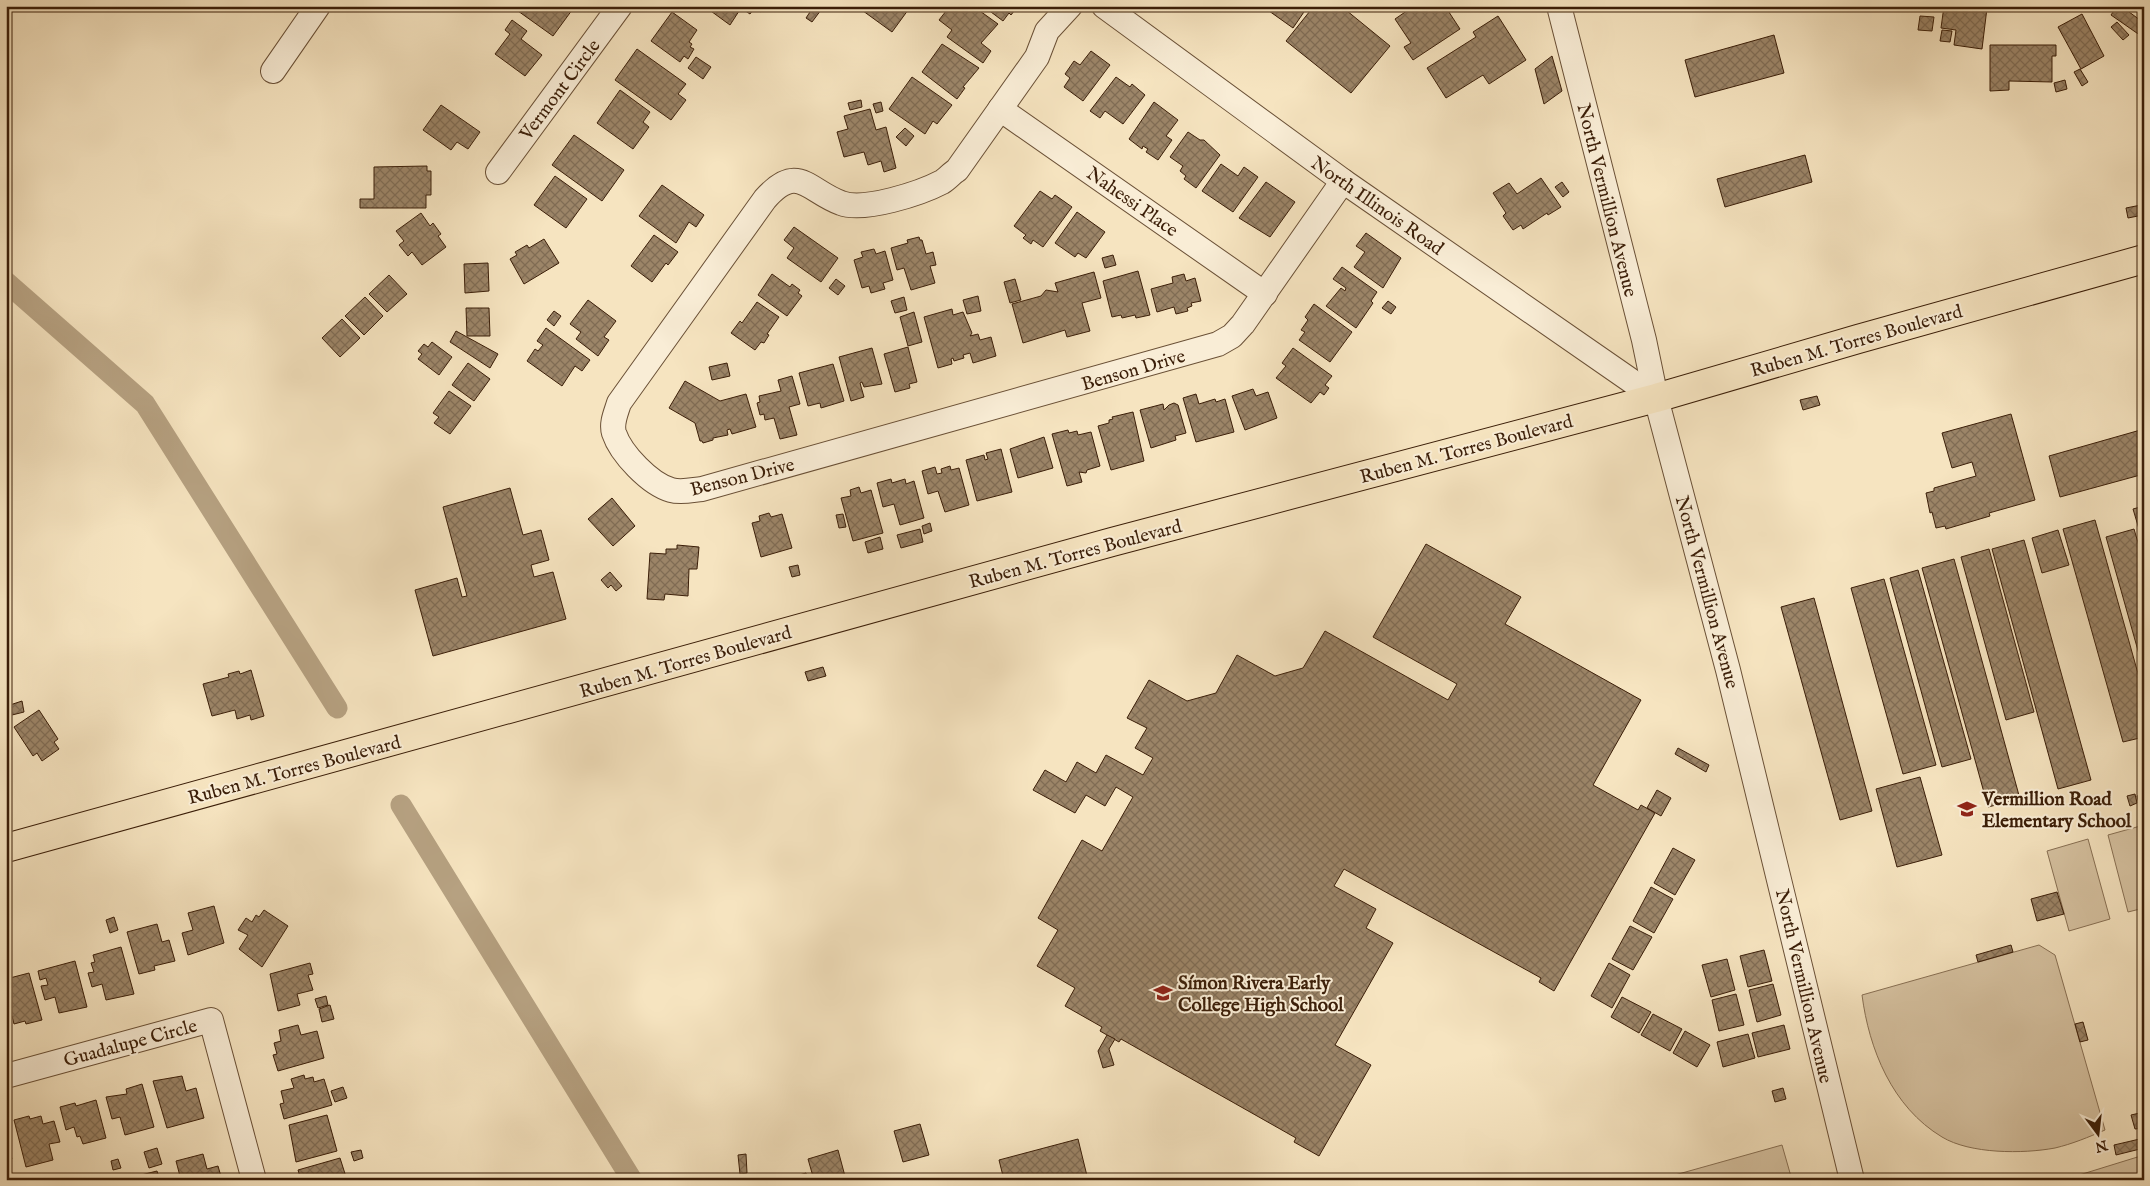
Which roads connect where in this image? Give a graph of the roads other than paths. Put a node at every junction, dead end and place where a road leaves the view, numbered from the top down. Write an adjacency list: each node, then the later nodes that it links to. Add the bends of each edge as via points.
1 (318, 6): 6 (street)
2 (620, 6): 8 (street, Vermont Circle)
3 (1070, 6): 7 (street, Benson Drive, via 1047,31 1037,57)
4 (1104, 6): 9 (street, North Illinois Road)
5 (1559, 6): 12 (street, North Vermillion Avenue)
6 (273, 71)
7 (1000, 109): 11 (street, Nahessi Place); 11 (street, Benson Drive, via 957,170 943,181 914,193 857,205 842,204 801,181 787,181 775,188 619,403 613,418 614,433 630,460 656,483 670,490 702,489 1218,344 1232,336)
8 (498, 172)
9 (1342, 181): 11 (street, Benson Drive); 12 (street, North Illinois Road)
10 (2144, 259): 12 (main road, Ruben M. Torres Boulevard)
11 (1265, 294)
12 (1656, 398): 13 (main road, Ruben M. Torres Boulevard, via 1112,542); 16 (street, North Vermillion Avenue, via 1728,670)
13 (6, 848)
14 (6, 1076): 15 (street, Guadalupe Circle, via 211,1020)
15 (254, 1180)
16 (1852, 1180)

